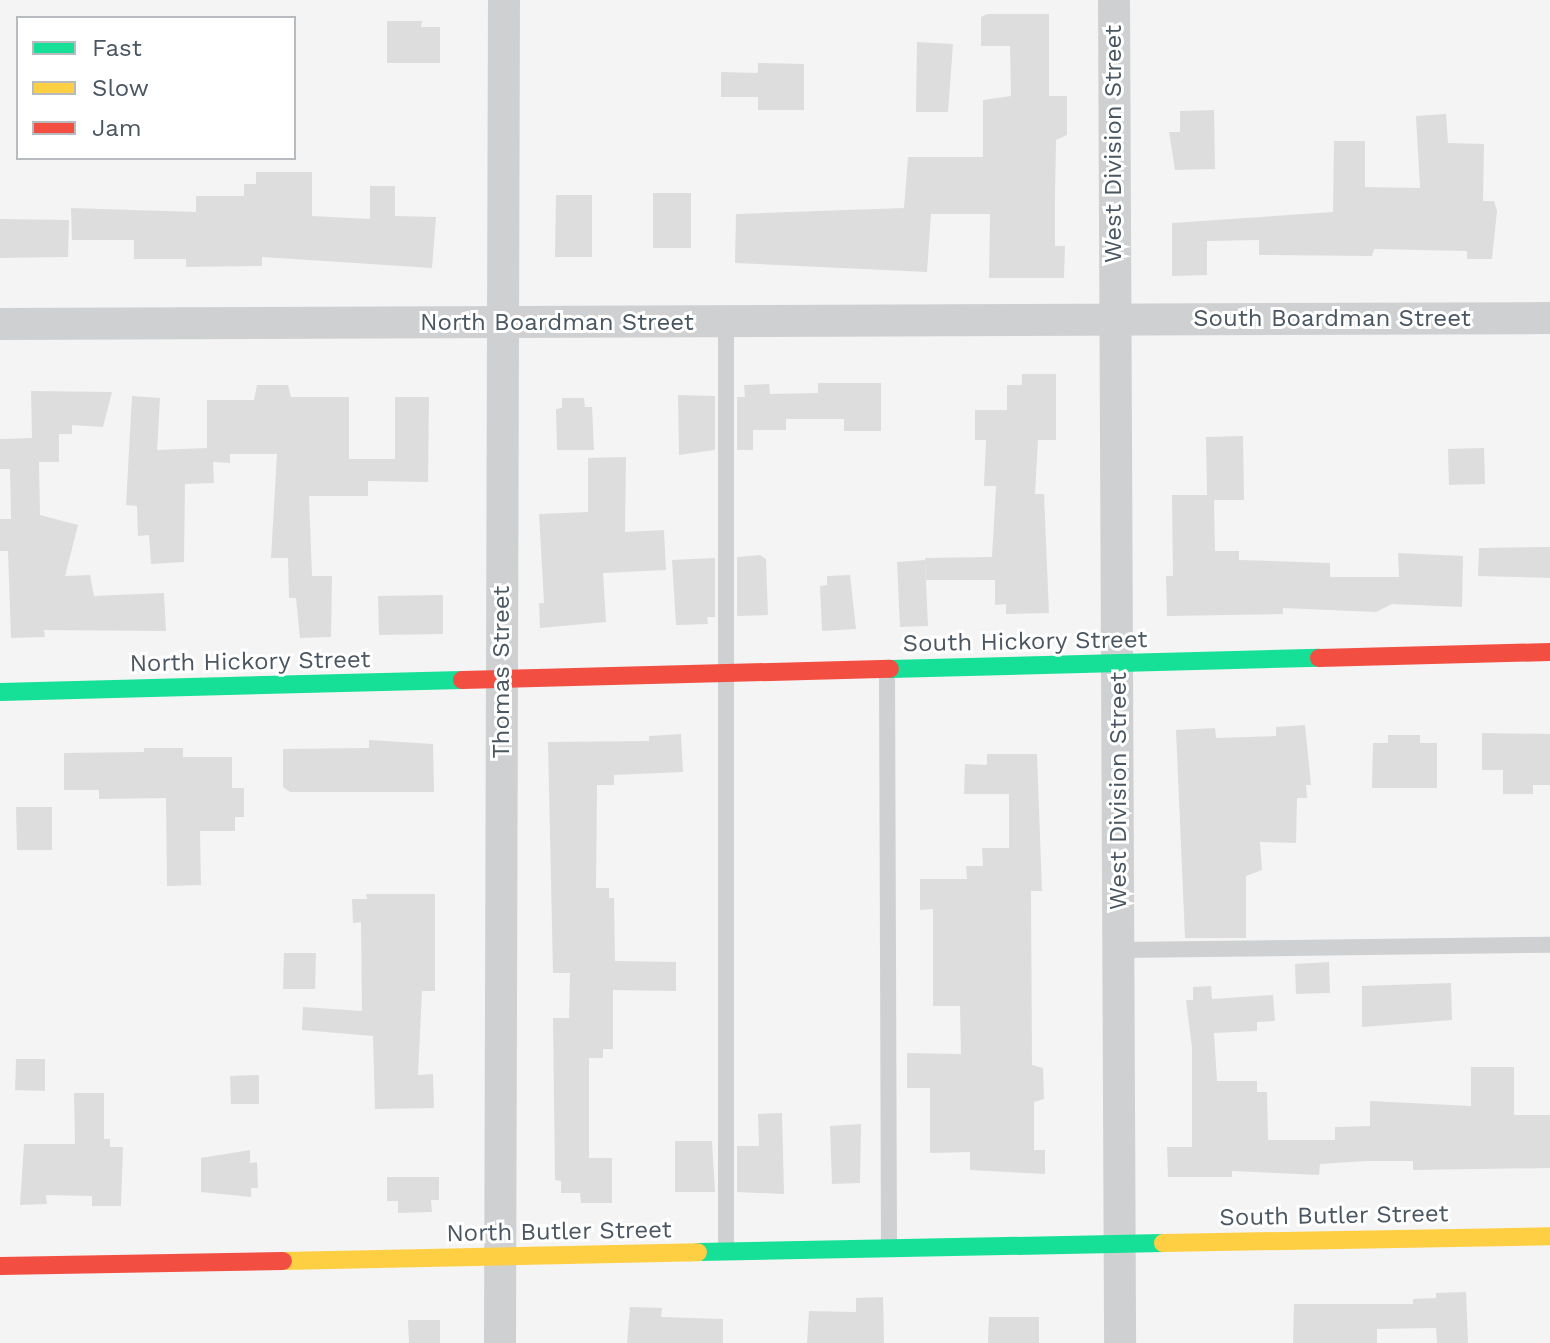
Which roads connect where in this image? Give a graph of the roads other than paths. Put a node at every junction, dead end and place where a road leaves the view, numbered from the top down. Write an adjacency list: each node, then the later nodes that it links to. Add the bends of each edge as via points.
1 (504, 0): 6 (street, Thomas Street)
2 (1114, 0): 4 (street, West Division Street)
3 (1550, 318): 4 (street, South Boardman Street)
4 (1114, 321): 5 (street, North Boardman Street); 9 (street, West Division Street)
5 (726, 322): 6 (street, North Boardman Street); 11 (lane)
6 (504, 323): 7 (street, North Boardman Street); 12 (street, Thomas Street)
7 (0, 324)
8 (1550, 652): 9 (street, South Hickory Street)
9 (1118, 664): 10 (street, South Hickory Street); 15 (street, West Division Street)
10 (887, 669): 11 (street, South Hickory Street); 18 (lane)
11 (727, 673): 12 (street, South Hickory Street); 19 (lane)
12 (502, 679): 13 (street, North Hickory Street); 20 (street, Thomas Street)
13 (0, 692)
14 (1550, 945): 15 (lane)
15 (1119, 950): 17 (street, West Division Street)
16 (1550, 1236): 17 (street, South Butler Street)
17 (1119, 1245): 18 (street, North Butler Street); 23 (street, West Division Street)
18 (889, 1249): 19 (street, North Butler Street)
19 (726, 1252): 20 (street, North Butler Street)
20 (500, 1257): 21 (street, North Butler Street); 22 (street, Thomas Street)
21 (0, 1266)
22 (500, 1343)
23 (1120, 1343)

